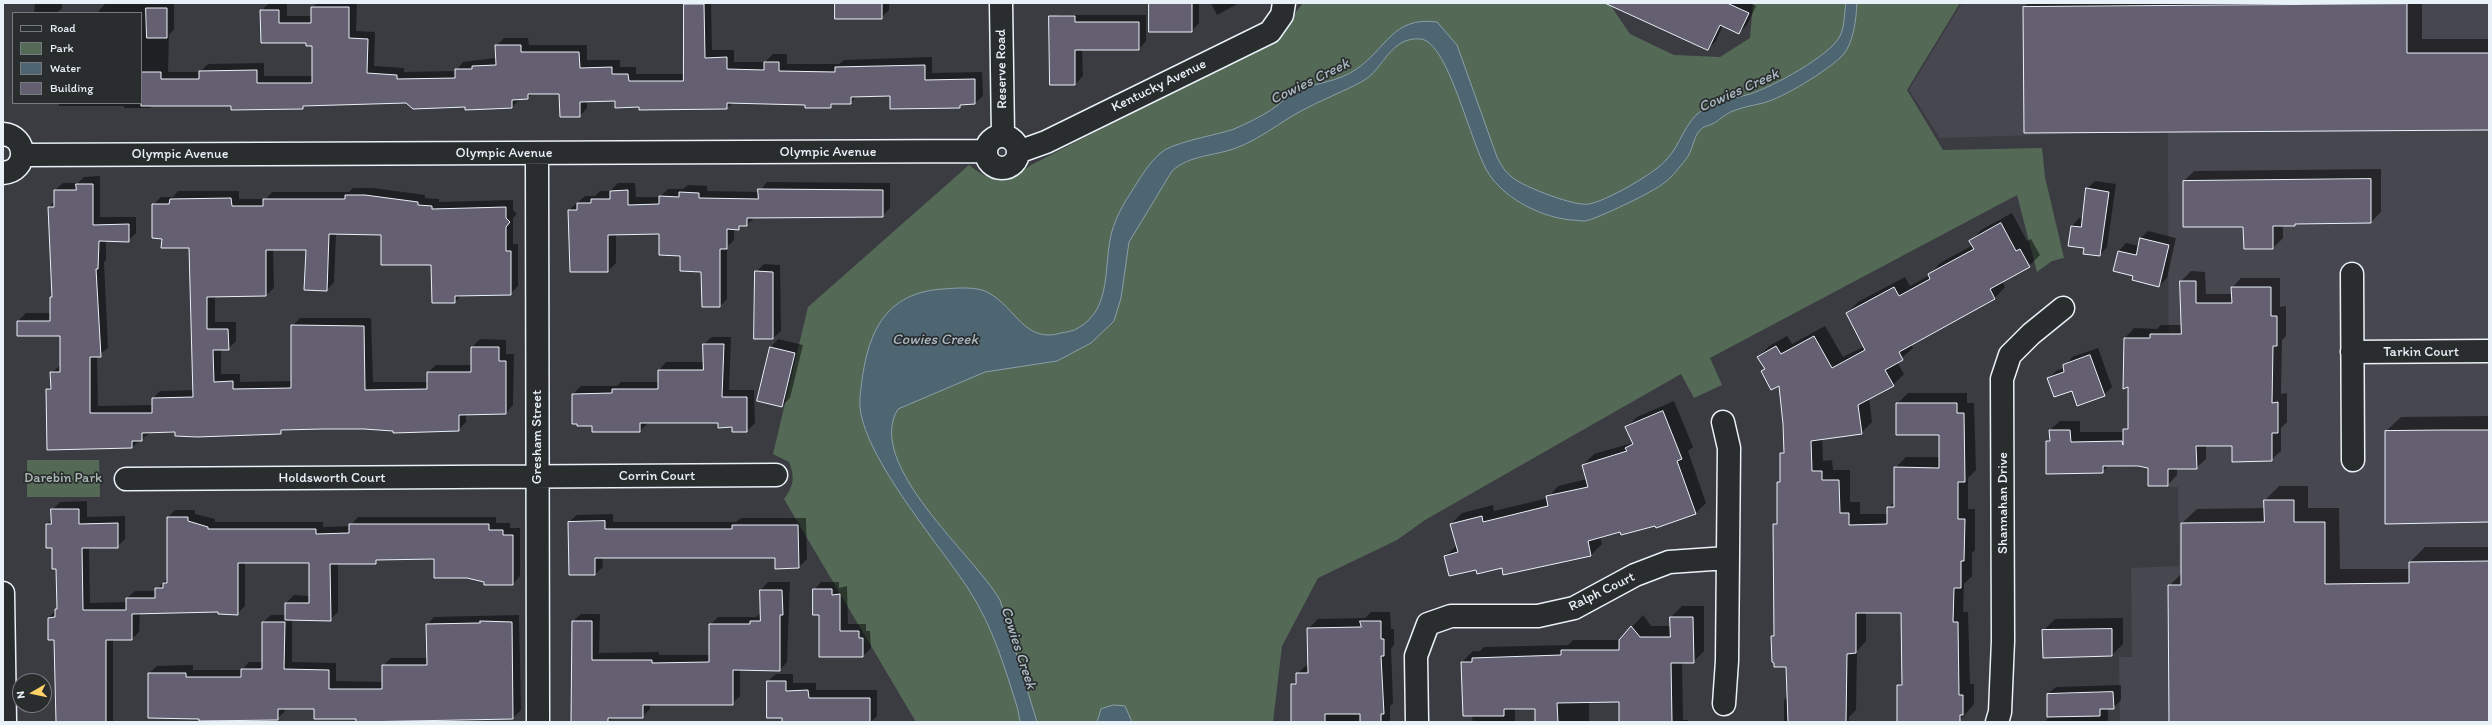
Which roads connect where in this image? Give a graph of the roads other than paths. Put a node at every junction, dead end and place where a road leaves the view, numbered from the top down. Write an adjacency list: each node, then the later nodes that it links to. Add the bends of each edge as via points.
1 (1001, 3): 4 (street, Reserve Road)
2 (1284, 3): 6 (street, Kentucky Avenue, via 1282,15 1270,32 1046,142)
3 (3, 134): 8 (street, via 14,137 19,142)
4 (1002, 135): 5 (street, via 993,138); 6 (street, via 1012,139)
5 (986, 151): 6 (street, via 986,157 993,166 1004,168 1014,162); 7 (street, Olympic Avenue)
6 (1018, 152)
7 (537, 153): 8 (street, Olympic Avenue); 16 (street, Gresham Street)
8 (23, 154): 9 (street, via 14,170)
9 (3, 173)
10 (2352, 274): 13 (street)
11 (2063, 308): 25 (street, Shannahan Drive, via 2030,334 2010,355 2002,379 2003,641 2000,712)
12 (2489, 351): 13 (street, Tarkin Court)
13 (2352, 352): 15 (street)
14 (1722, 422): 19 (street, via 1729,448)
15 (2353, 460)
16 (537, 476): 17 (street, Corrin Court); 18 (street, Holdsworth Court); 23 (street, Gresham Street)
17 (776, 476)
18 (126, 479)
19 (1727, 558): 21 (street, via 1727,661); 24 (street, Ralph Court, via 1669,562 1635,575 1574,608 1538,616 1451,616 1428,624 1416,656)
20 (3, 593): 22 (street)
21 (1724, 704)
22 (5, 722)
23 (538, 722)
24 (1417, 722)
25 (1997, 722)

